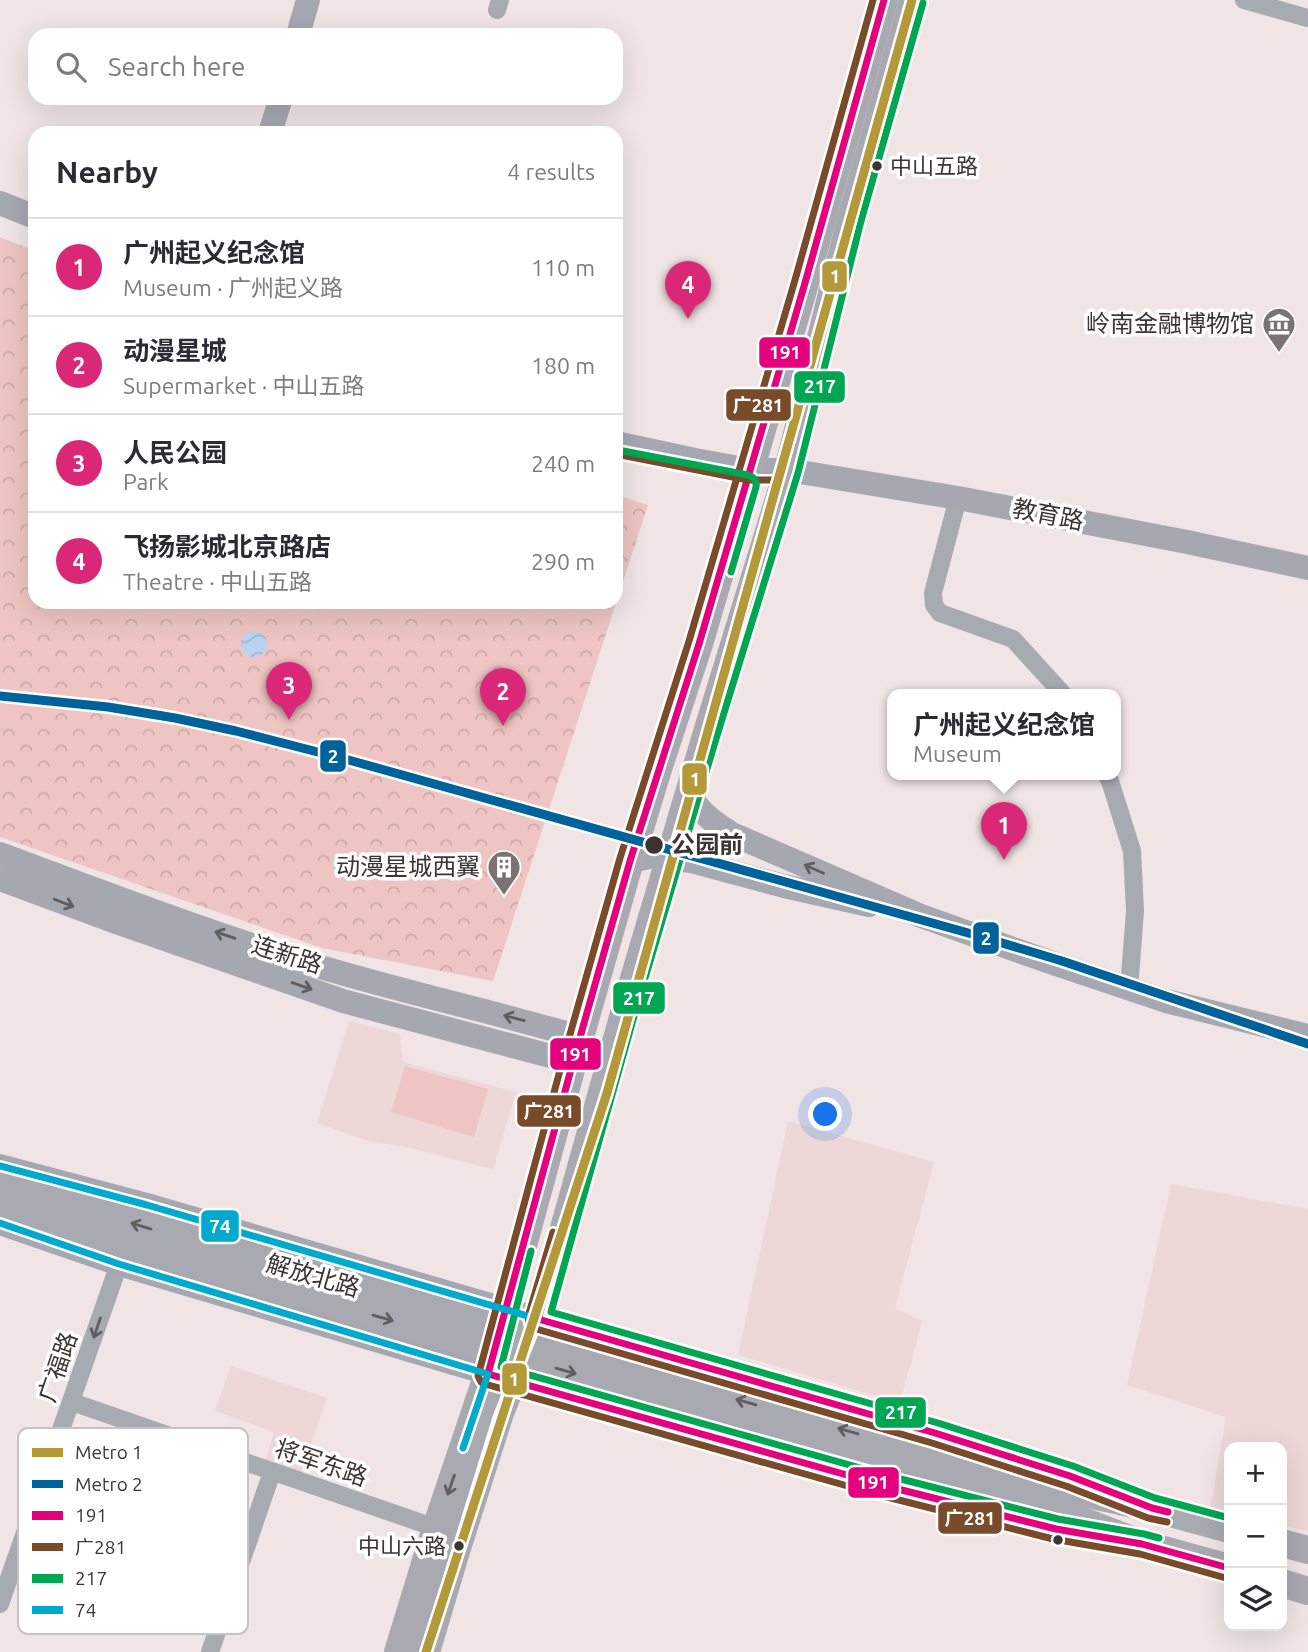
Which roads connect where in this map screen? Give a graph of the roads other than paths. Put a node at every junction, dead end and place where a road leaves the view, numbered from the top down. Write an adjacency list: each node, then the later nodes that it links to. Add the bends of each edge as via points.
1 (308, 0): 7 (main road)
2 (319, 0): 8 (main road)
3 (884, 0): 20 (main road)
4 (913, 0): 19 (main road, via 851,218)
5 (1244, 0): 6 (street)
6 (1308, 18)
7 (300, 28)
8 (312, 28)
9 (279, 105): 11 (main road)
10 (291, 105): 12 (main road)
11 (272, 126)
12 (285, 126)
13 (0, 203): 14 (main road)
14 (28, 214)
15 (0, 220): 16 (main road)
16 (28, 231)
17 (623, 445): 20 (main road)
18 (623, 461): 20 (main road)
19 (788, 470): 20 (main road, 教育路); 21 (main road, 教育路); 25 (main road)
20 (748, 477): 28 (main road)
21 (958, 498): 22 (main road, 教育路); 23 (street, via 933,593 934,605 940,613 1013,639)
22 (1308, 568)
23 (1058, 689)
24 (1109, 780): 31 (street, via 1132,850 1135,911)
25 (689, 793): 27 (main road); 30 (main road, one-way to 25, via 732,834 696,806)
26 (0, 854): 33 (main road, 连新路, one-way to 26, via 271,951)
27 (671, 857): 28 (main road); 30 (main road); 40 (main road)
28 (631, 861): 33 (main road)
29 (0, 879): 33 (main road, 连新路, one-way to 33, via 343,1001)
30 (921, 916): 31 (main road)
31 (1129, 989): 32 (main road)
32 (1308, 1036)
33 (576, 1050): 41 (main road)
34 (0, 1166): 41 (main road, via 147,1205)
35 (0, 1183): 38 (main road, 解放北路, one-way to 35)
36 (0, 1209): 38 (main road, 解放北路)
37 (0, 1223): 39 (main road)
38 (203, 1255): 41 (main road, 解放北路)
39 (119, 1264): 41 (main road); 42 (street, 广福路, one-way to 42)
40 (538, 1319): 41 (main road); 41 (main road); 48 (main road, via 934,1433 1070,1476)
41 (503, 1350): 45 (main road, 解放北路); 49 (main road, one-way to 49); 52 (main road, via 886,1486 1056,1529); 63 (main road, via 499,1416)
42 (72, 1402): 43 (street, 广福路); 44 (street, 将军东路)
43 (63, 1428)
44 (146, 1428)
45 (809, 1431): 48 (main road, one-way to 45); 52 (main road)
46 (248, 1464): 47 (street, 将军东路)
47 (272, 1472): 49 (street, 将军东路); 51 (street)
48 (1152, 1508): 50 (main road)
49 (436, 1528): 62 (main road)
50 (1224, 1528)
51 (248, 1541)
52 (1142, 1544): 56 (main road)
53 (1287, 1544): 54 (main road)
54 (1308, 1550)
55 (18, 1553): 59 (street, 广福路)
56 (1224, 1567)
57 (1287, 1585): 58 (main road)
58 (1308, 1591)
59 (0, 1604)
60 (216, 1634): 61 (street)
61 (210, 1652)
62 (398, 1652)
63 (426, 1652)

